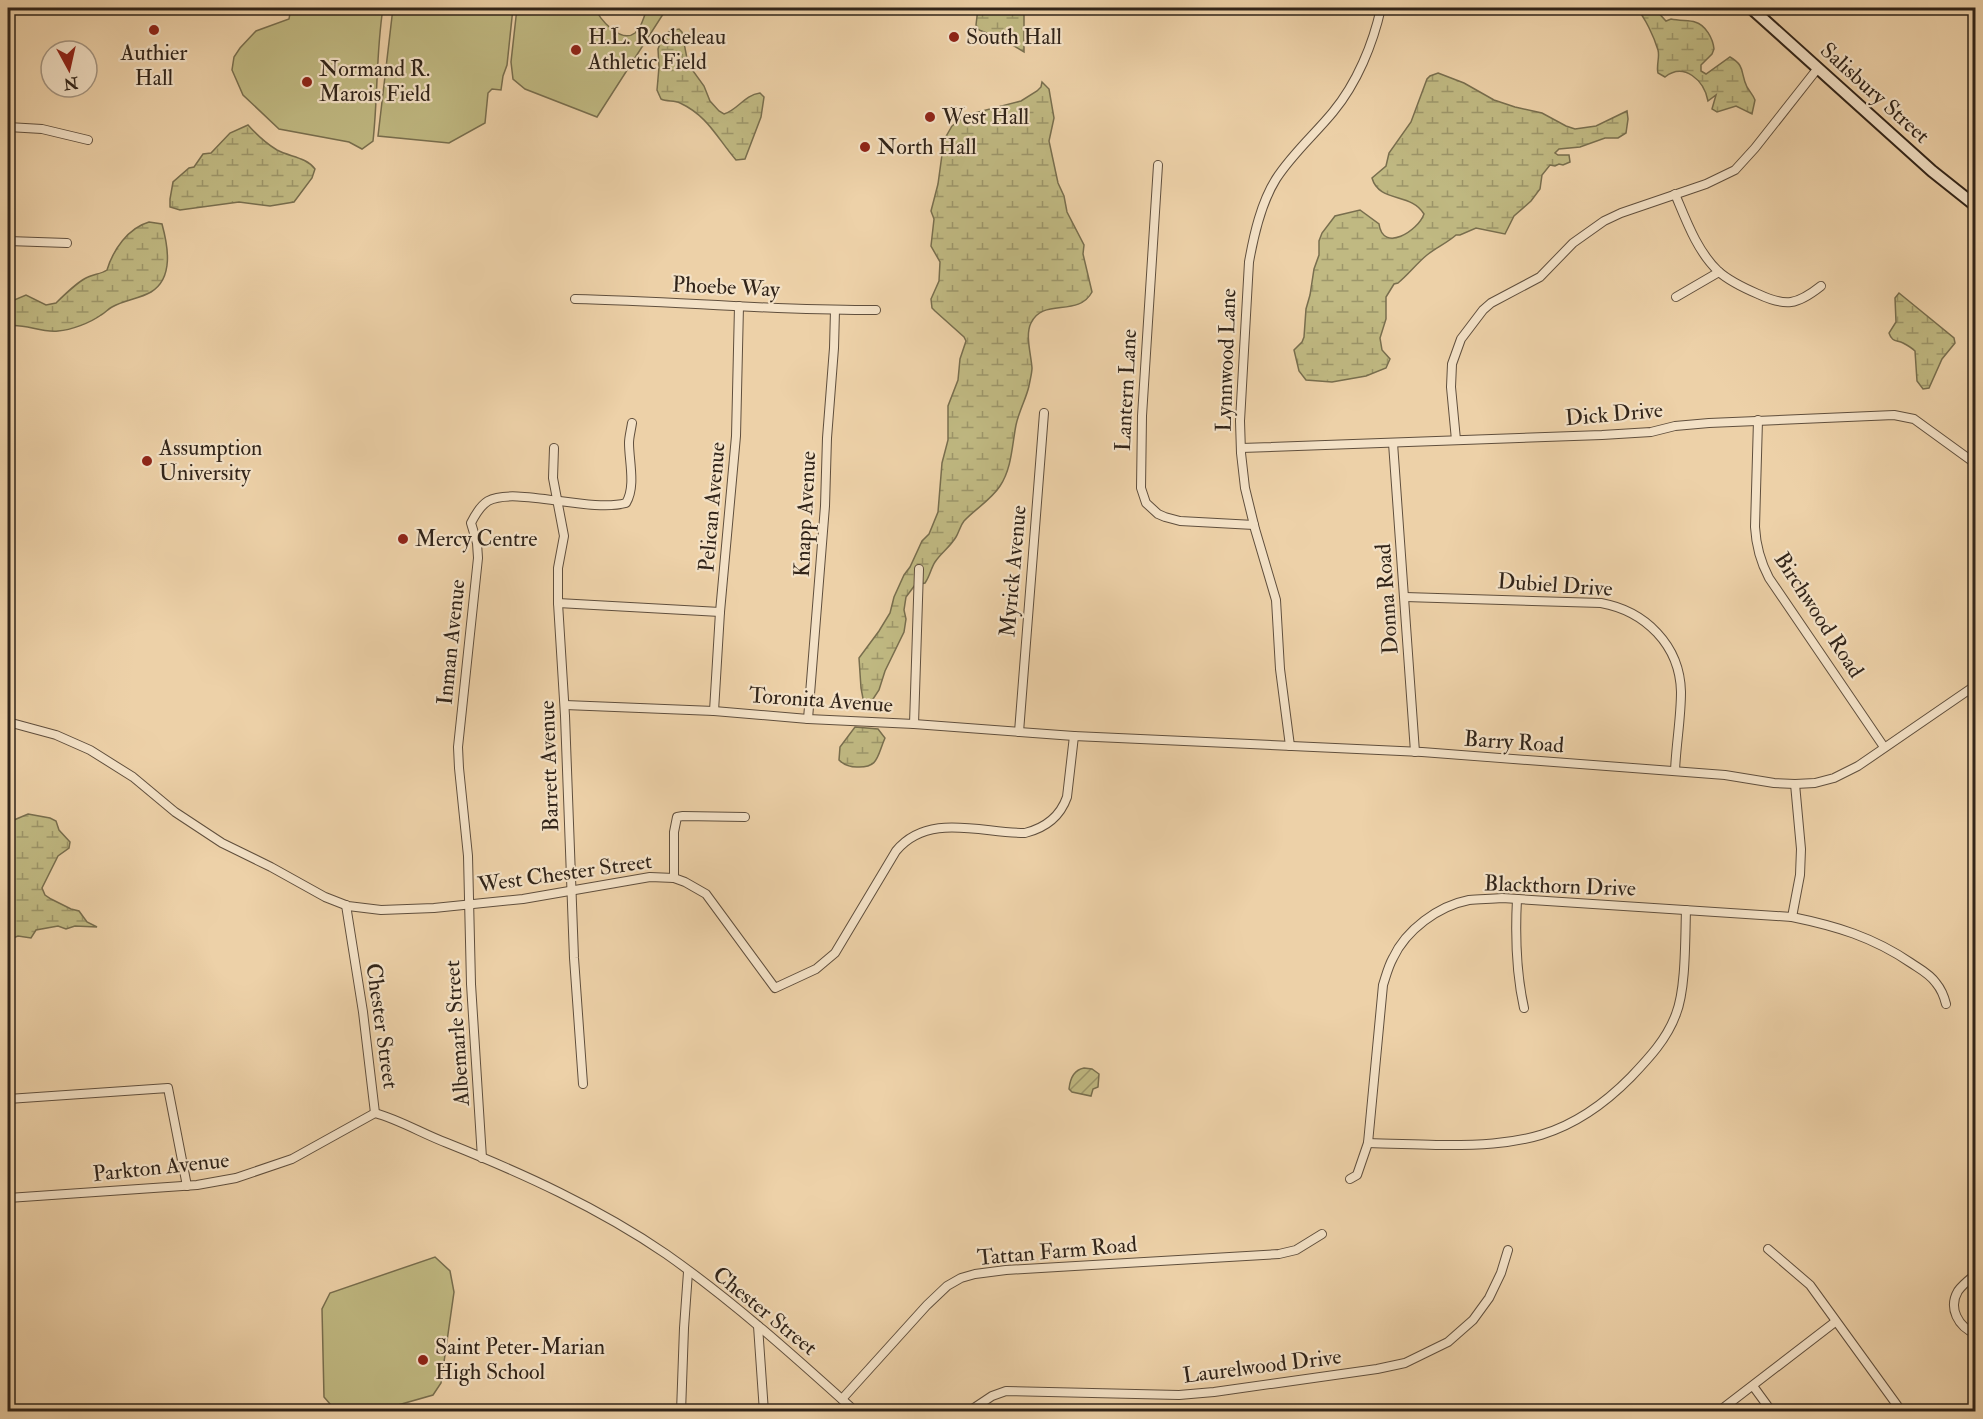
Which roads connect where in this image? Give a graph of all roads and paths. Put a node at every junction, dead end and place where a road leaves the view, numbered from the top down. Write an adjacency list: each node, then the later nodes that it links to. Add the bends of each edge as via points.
1 (1382, 8): 24 (street, Lynnwood Lane, via 1371,44 1343,99 1267,194 1252,245 1248,278)
2 (1751, 8): 3 (main road, Salisbury Street)
3 (1818, 69): 7 (street, via 1741,165); 8 (main road, Salisbury Street)
4 (8, 127): 5 (street)
5 (88, 140)
6 (1158, 165): 27 (street, Lantern Lane, via 1141,488 1146,503 1172,520)
7 (1675, 194): 11 (street, via 1694,237); 21 (street, via 1596,225 1540,277 1483,310 1461,339 1452,364)
8 (1976, 206)
9 (8, 241): 10 (street)
10 (67, 243)
11 (1719, 272): 12 (street, via 1774,301 1806,298); 13 (street)
12 (1821, 286)
13 (1676, 297)
14 (575, 299): 15 (street, Phoebe Way)
15 (739, 306): 16 (street, Phoebe Way); 31 (street, Pelican Avenue, via 736,436)
16 (835, 310): 17 (street, Phoebe Way); 35 (street, Knapp Avenue)
17 (876, 310)
18 (1044, 413): 38 (street, Myrick Avenue)
19 (1758, 420): 21 (street, Dick Drive, via 1693,424 1631,434); 25 (street, Dick Drive, via 1904,416 1922,424); 41 (street, Birchwood Road, via 1755,527 1763,567)
20 (632, 423): 26 (street, Inman Avenue, via 627,502 616,505)
21 (1456, 441): 22 (street, Dick Drive)
22 (1393, 443): 24 (street, Dick Drive); 29 (street, Donna Road)
23 (554, 448): 26 (street, Barrett Avenue, via 552,478)
24 (1241, 448): 27 (street, Lynnwood Lane)
25 (1976, 464)
26 (558, 501): 30 (street, Barrett Avenue, via 564,536 558,568); 50 (street, Inman Avenue, via 496,498 482,506 471,523 478,558 458,747 468,856)
27 (1254, 525): 40 (street, Lynnwood Lane, via 1276,600)
28 (918, 569): 37 (street)
29 (1405, 597): 42 (street, Donna Road); 43 (street, Dubiel Drive, via 1601,603 1638,615 1666,642 1680,678)
30 (558, 603): 31 (street); 33 (street, Barrett Avenue)
31 (720, 612): 34 (street, Pelican Avenue)
32 (1976, 685): 41 (street, Barry Road)
33 (565, 705): 34 (street, Toronita Avenue); 47 (street, Barrett Avenue)
34 (714, 711): 35 (street, Toronita Avenue)
35 (808, 719): 37 (street, Toronita Avenue)
36 (8, 722): 49 (street, via 56,735 90,750 222,843)
37 (914, 724): 38 (street, Toronita Avenue)
38 (1019, 732): 39 (street, Toronita Avenue)
39 (1074, 736): 40 (street, Barry Road); 46 (street, West Chester Street, via 1064,807 1048,823 1035,830 1013,833 942,827 915,834 896,851 835,953 816,969 776,988 706,894)
40 (1290, 746): 42 (street, Barry Road)
41 (1884, 747): 44 (street, Barry Road, via 1842,775)
42 (1415, 752): 43 (street, Barry Road)
43 (1674, 771): 44 (street, Barry Road)
44 (1795, 784): 52 (street, via 1801,849)
45 (745, 817): 46 (street, via 677,817)
46 (674, 878): 47 (street, West Chester Street, via 650,877)
47 (571, 891): 50 (street, West Chester Street); 55 (street, Barrett Avenue)
48 (1517, 899): 51 (street, Blackthorn Drive); 54 (street, via 1516,960); 58 (street, Blackthorn Drive, via 1468,900 1452,905 1411,933 1393,957 1383,985)
49 (346, 905): 50 (street, West Chester Street, via 392,910); 57 (street, Chester Street)
50 (468, 905): 59 (street, Albemarle Street)
51 (1686, 910): 52 (street, Blackthorn Drive); 58 (street, via 1682,979 1677,1012 1668,1034 1618,1090 1596,1108 1556,1130 1507,1143)
52 (1791, 917): 53 (street, Blackthorn Drive, via 1862,935 1896,952 1932,978)
53 (1946, 1004)
54 (1524, 1008)
55 (583, 1084)
56 (8, 1099): 61 (street, via 168,1088)
57 (375, 1113): 59 (street, Chester Street); 61 (street, Parkton Avenue, via 274,1167 236,1179)
58 (1368, 1143): 60 (street, Blackthorn Drive, via 1357,1175)
59 (482, 1158): 66 (street, Chester Street, via 610,1220)
60 (1350, 1179)
61 (187, 1186): 62 (street, Parkton Avenue)
62 (8, 1198)
63 (1322, 1234): 72 (street, Tattan Farm Road, via 1296,1250 1279,1254 1006,1270 965,1277 947,1286 927,1305)
64 (1768, 1249): 68 (street, via 1810,1285)
65 (1508, 1250): 76 (street, Laurelwood Drive, via 1501,1274 1473,1320 1448,1342 1405,1363 1202,1393 1006,1391)
66 (688, 1272): 69 (street, Chester Street); 73 (street)
67 (1976, 1274): 70 (street, via 1958,1291 1954,1304 1959,1322)
68 (1835, 1322): 71 (street); 79 (street)
69 (758, 1326): 72 (street, Chester Street); 74 (street)
70 (1976, 1334)
71 (1753, 1386): 77 (street); 78 (street)
72 (842, 1399): 75 (street, Chester Street)
73 (681, 1412)
74 (764, 1412)
75 (856, 1412)
76 (968, 1412)
77 (1718, 1412)
78 (1772, 1412)
79 (1902, 1412)

